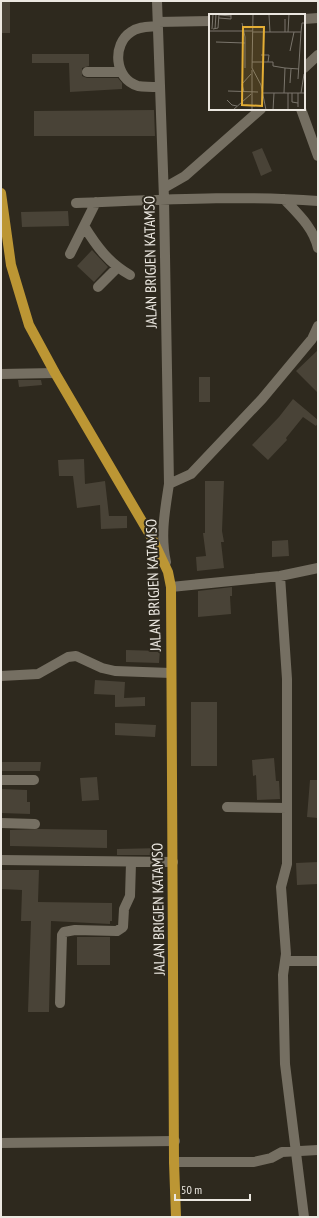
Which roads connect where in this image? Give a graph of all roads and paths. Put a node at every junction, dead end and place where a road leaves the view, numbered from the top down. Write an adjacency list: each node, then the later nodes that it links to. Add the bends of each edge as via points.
1 (158, 1): 5 (street, JALAN BRIGJEN KATAMSO)
2 (318, 18): 3 (street)
3 (305, 19)
4 (209, 21): 5 (street)
5 (158, 24): 9 (street, via 139,28 125,37 119,47 118,60); 10 (street, JALAN BRIGJEN KATAMSO)
6 (318, 55): 7 (street)
7 (305, 67)
8 (87, 72): 9 (street)
9 (121, 72): 10 (street, via 138,86)
10 (160, 87): 14 (street, JALAN BRIGJEN KATAMSO)
11 (260, 110): 14 (street, via 186,176)
12 (301, 110): 13 (street)
13 (318, 156)
14 (164, 188): 16 (street, JALAN BRIGJEN KATAMSO)
15 (2, 198): 30 (main road, via 11,265 19,296 29,324)
16 (164, 199): 17 (street); 19 (street); 32 (street, JALAN BRIGJEN KATAMSO)
17 (284, 199): 18 (street); 23 (street, via 303,218)
18 (318, 201)
19 (96, 202): 20 (street); 22 (street)
20 (76, 203)
21 (318, 225): 23 (street)
22 (84, 226): 25 (street); 26 (street, via 100,251)
23 (316, 237): 24 (street)
24 (318, 248)
25 (70, 254)
26 (118, 267): 27 (street); 28 (street)
27 (130, 275)
28 (98, 287)
29 (318, 326): 32 (street, via 312,339 262,400 191,474)
30 (55, 373): 31 (street); 34 (main road)
31 (1, 374)
32 (169, 484): 34 (street, JALAN BRIGJEN KATAMSO, via 163,526 163,551)
33 (318, 568): 35 (street)
34 (168, 572): 36 (main road, JALAN BRIGJEN KATAMSO)
35 (280, 576): 36 (street); 42 (street, via 287,679)
36 (171, 587): 37 (main road, JALAN BRIGJEN KATAMSO)
37 (171, 673): 38 (street, via 115,671 76,656 68,657 38,674); 46 (main road, JALAN BRIGJEN KATAMSO)
38 (1, 676)
39 (1, 780): 40 (street)
40 (34, 780)
41 (227, 807): 42 (street)
42 (287, 808): 48 (street, via 286,864 281,887)
43 (1, 823): 44 (street)
44 (35, 824)
45 (1, 860): 47 (street)
46 (173, 862): 47 (street); 51 (main road, JALAN BRIGJEN KATAMSO)
47 (131, 863): 50 (street, via 130,896 124,909 122,929 75,930 64,932 62,935)
48 (285, 961): 49 (street); 53 (street, via 284,1064)
49 (318, 961)
50 (60, 1003)
51 (175, 1141): 52 (street); 55 (main road, JALAN BRIGJEN KATAMSO)
52 (1, 1143)
53 (296, 1150): 54 (street); 55 (street, via 254,1162); 57 (street)
54 (318, 1150)
55 (174, 1162): 56 (main road, JALAN BRIGJEN KATAMSO)
56 (176, 1217)
57 (304, 1217)

